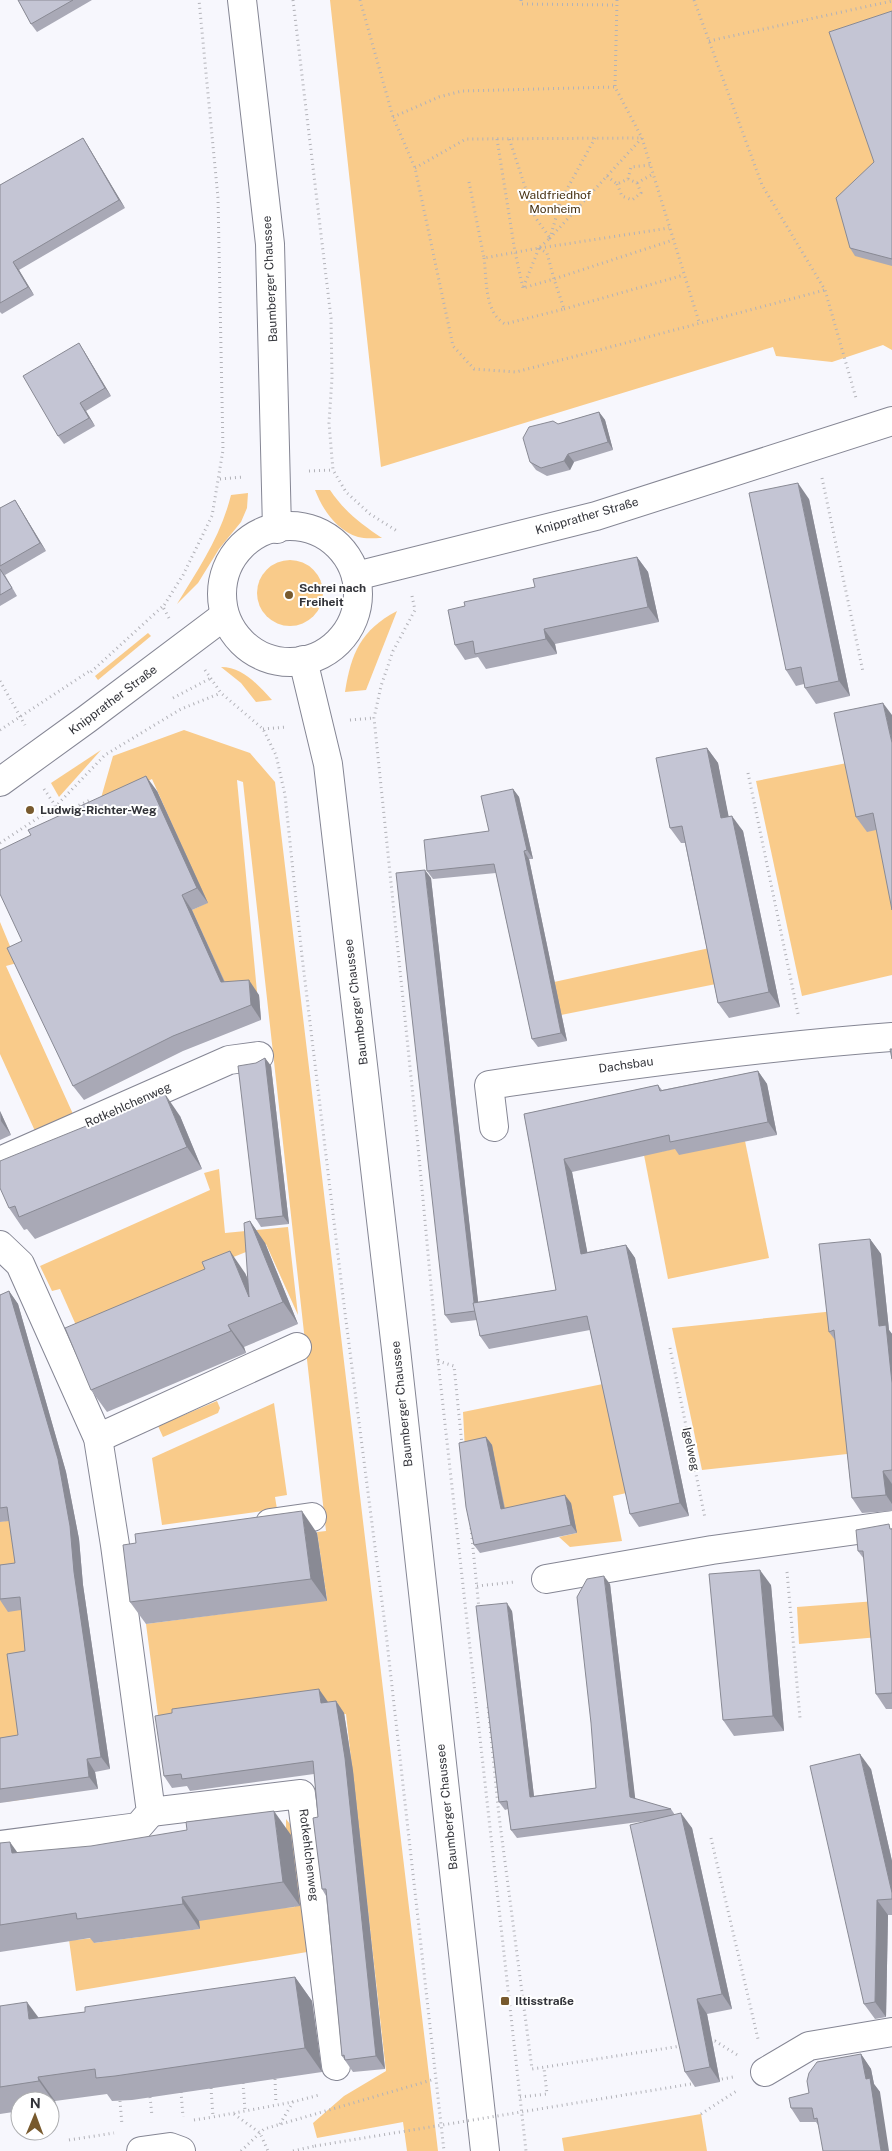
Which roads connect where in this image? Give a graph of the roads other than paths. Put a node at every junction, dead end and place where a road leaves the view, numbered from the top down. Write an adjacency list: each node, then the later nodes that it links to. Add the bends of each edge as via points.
1 (242, 0): 3 (street, Baumberger Chaussee, via 270,244)
2 (892, 421): 4 (street, Knipprather Straße, via 596,516)
3 (277, 529): 4 (street, via 298,527 334,543 348,557); 5 (street, via 255,536 237,551 225,570 220,594)
4 (356, 576): 6 (street, via 359,598 354,620 342,639 324,653)
5 (224, 616): 6 (street, via 236,638 255,654 279,661); 7 (street, Knipprather Straße)
6 (303, 660): 28 (street, Baumberger Chaussee, via 328,764 399,1368)
7 (0, 782)
8 (892, 1037): 10 (street, Dachsbau, via 641,1062 489,1085)
9 (259, 1056): 11 (street, Rotkehlchenweg, via 229,1060)
10 (494, 1127)
11 (0, 1160)
12 (0, 1245): 14 (street, via 20,1264)
13 (297, 1347): 14 (street)
14 (98, 1438): 19 (street)
15 (312, 1516): 17 (street)
16 (892, 1525): 20 (street, via 712,1550)
17 (243, 1527)
18 (144, 1541): 19 (street)
19 (115, 1545): 21 (street)
20 (546, 1579)
21 (151, 1812): 22 (street, via 138,1827); 24 (street, Rotkehlchenweg, via 301,1794)
22 (0, 1846)
23 (892, 2032): 25 (street, via 809,2046)
24 (336, 2066)
25 (765, 2072)
26 (141, 2151): 27 (street, via 170,2147)
27 (181, 2151)
28 (485, 2151)

